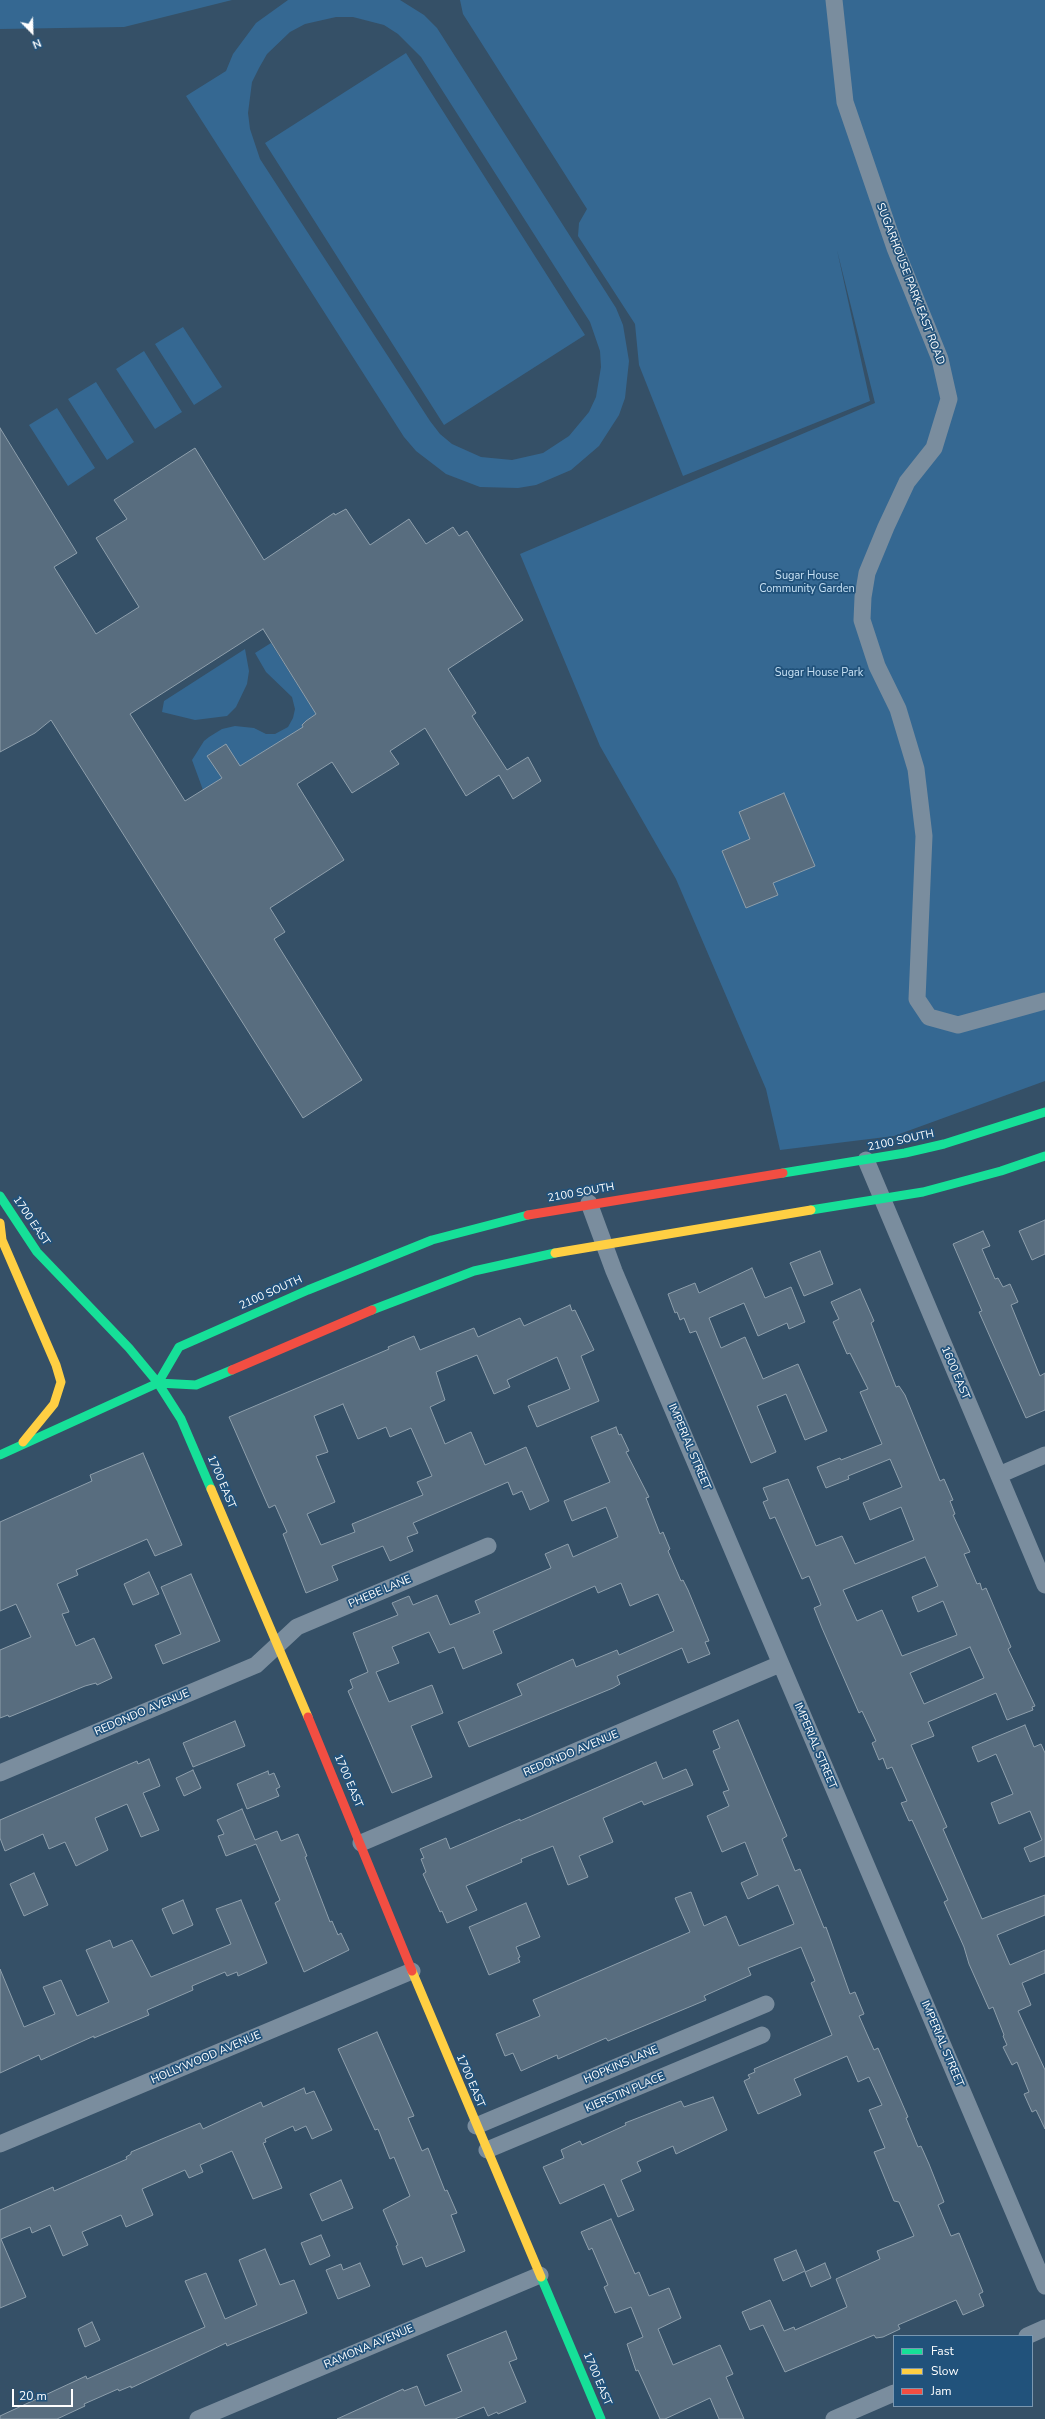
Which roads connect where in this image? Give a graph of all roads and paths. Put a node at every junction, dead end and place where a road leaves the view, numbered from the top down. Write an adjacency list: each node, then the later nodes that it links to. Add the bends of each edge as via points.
1 (834, 0): 2 (street, SUGARHOUSE PARK EAST ROAD, via 845,102 895,248 940,360 949,399 934,448 907,482 886,527 867,573 863,597 862,620 877,666 898,709 916,776 924,836 917,999 930,1017 958,1026)
2 (1045, 1001)
3 (1045, 1112): 5 (main road, 2100 SOUTH, via 944,1144)
4 (1045, 1156): 7 (main road, via 964,1182)
5 (866, 1160): 7 (street, 1600 EAST); 8 (main road, 2100 SOUTH)
6 (0, 1196): 11 (main road, 1700 EAST, via 45,1262 129,1348)
7 (882, 1200): 10 (main road); 15 (street, 1600 EAST)
8 (589, 1203): 10 (street, IMPERIAL STREET); 11 (main road, 2100 SOUTH, via 512,1218 432,1240 308,1290 179,1347)
9 (0, 1223): 12 (main road, via 2,1240 61,1382 54,1404)
10 (603, 1244): 11 (main road, via 509,1262 434,1285 196,1385); 19 (street, IMPERIAL STREET)
11 (158, 1383): 12 (main road); 18 (main road, 1700 EAST, via 181,1419)
12 (19, 1446): 13 (main road)
13 (0, 1455)
14 (1045, 1455): 15 (street)
15 (999, 1475): 17 (street, 1600 EAST)
16 (488, 1546): 18 (street, PHEBE LANE, via 297,1627)
17 (1045, 1585)
18 (278, 1645): 20 (street, REDONDO AVENUE, via 256,1665); 21 (main road, 1700 EAST)
19 (780, 1664): 21 (street, REDONDO AVENUE); 29 (street, IMPERIAL STREET)
20 (0, 1773)
21 (361, 1843): 22 (main road, 1700 EAST)
22 (412, 1970): 25 (main road, 1700 EAST); 26 (street, HOLLYWOOD AVENUE)
23 (766, 2004): 25 (street, HOPKINS LANE)
24 (762, 2035): 27 (street, KIERSTIN PLACE)
25 (476, 2126): 27 (main road, 1700 EAST)
26 (0, 2144)
27 (487, 2150): 28 (main road, 1700 EAST)
28 (540, 2274): 33 (street, RAMONA AVENUE); 34 (main road, 1700 EAST)
29 (1045, 2286)
30 (1045, 2328): 31 (street)
31 (1029, 2335)
32 (893, 2393): 35 (street)
33 (198, 2419)
34 (601, 2419)
35 (834, 2419)

